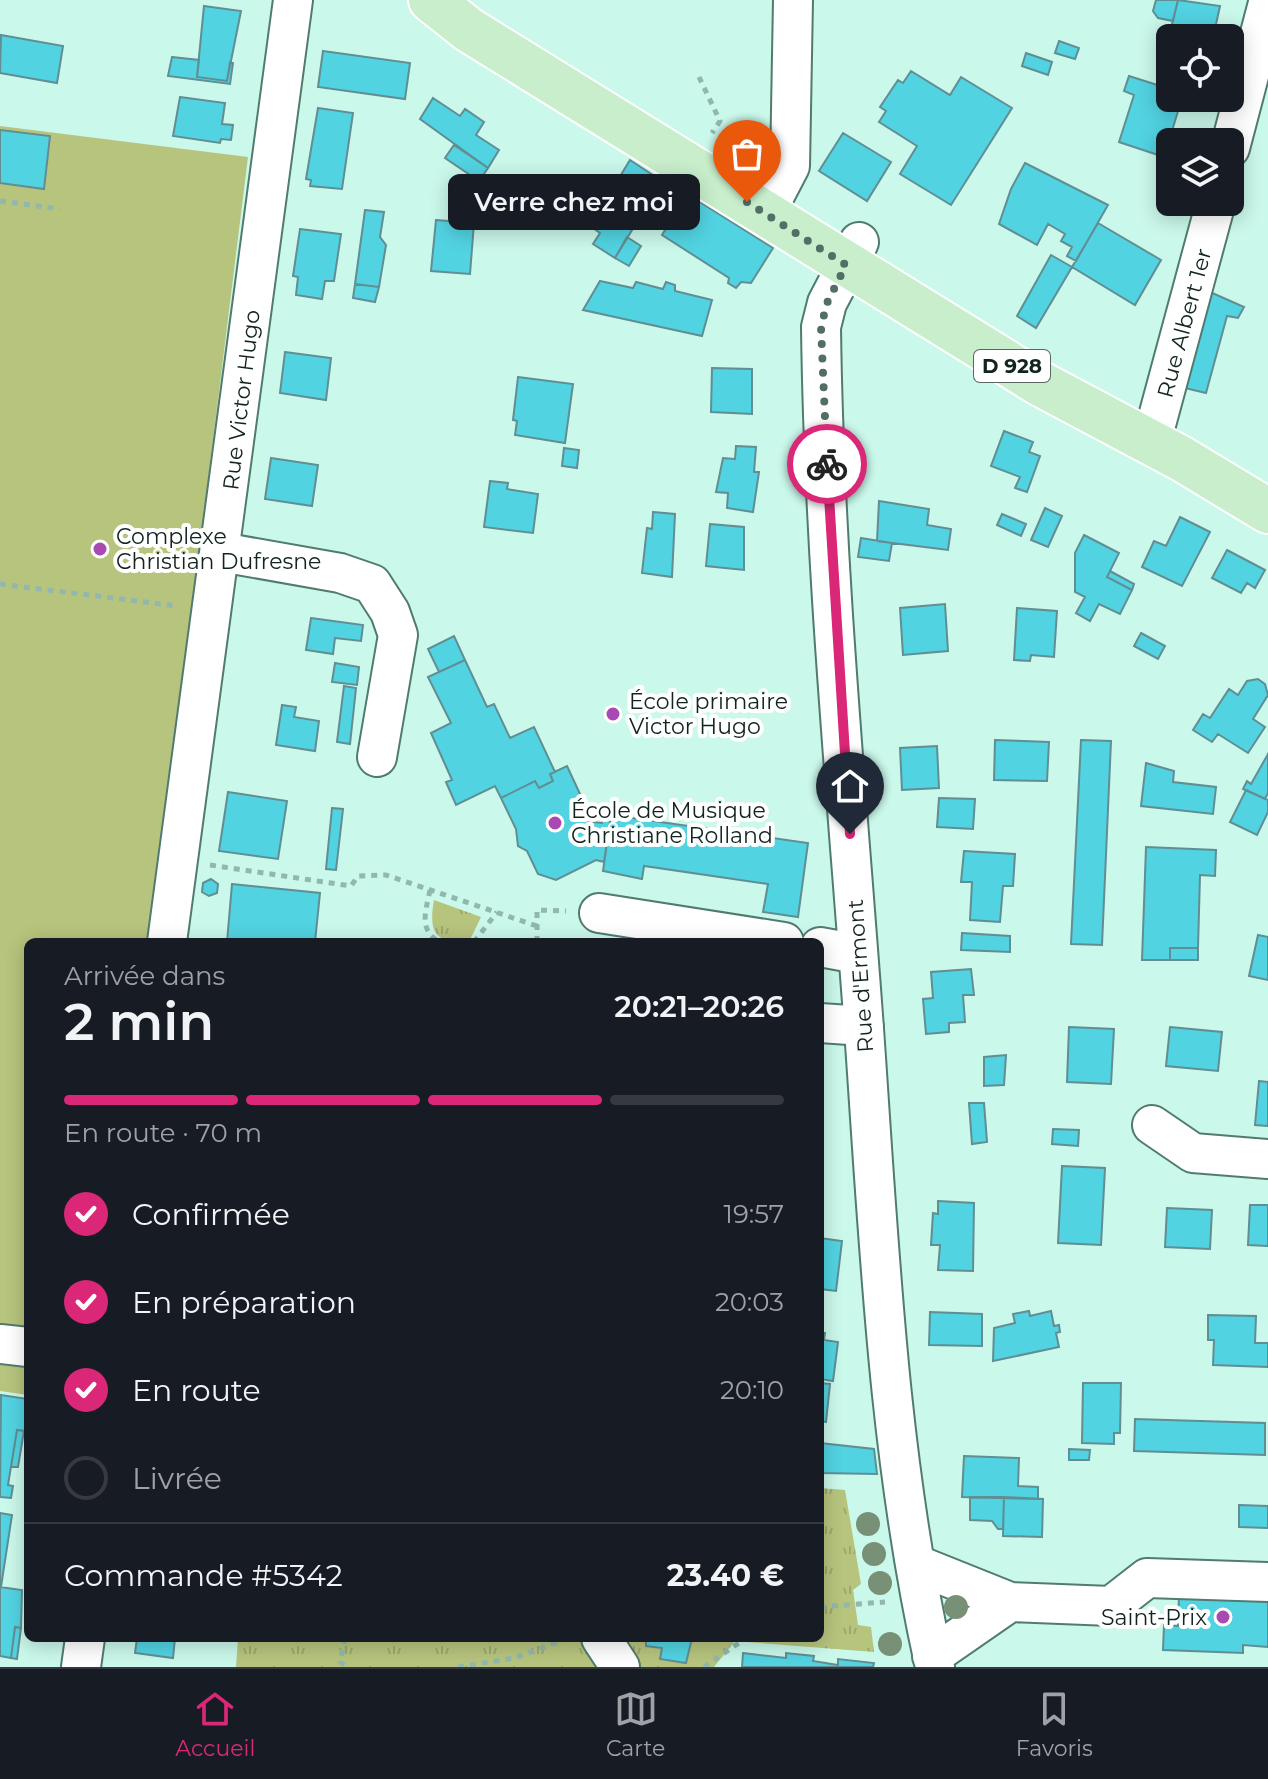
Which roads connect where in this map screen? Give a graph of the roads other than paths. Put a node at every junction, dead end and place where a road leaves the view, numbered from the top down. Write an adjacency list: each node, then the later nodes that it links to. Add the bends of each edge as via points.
1 (293, 0): 12 (street, Rue Victor Hugo)
2 (431, 0): 7 (main road, D 928, via 469,30)
3 (463, 0): 7 (main road, D 928, via 647,108)
4 (792, 2): 7 (street, via 791,157)
5 (1268, 3): 6 (street)
6 (1235, 128)
7 (772, 202): 9 (main road, D 928)
8 (1213, 216): 10 (street, Rue Albert 1er)
9 (853, 254): 10 (main road, D 928, via 1063,397); 18 (street, Rue d'Ermont, via 823,314 822,346)
10 (1162, 446): 11 (main road, D 928)
11 (1268, 511)
12 (221, 552): 13 (street, via 340,573 372,584 398,635); 15 (street, Rue Victor Hugo)
13 (377, 757)
14 (599, 913): 16 (street)
15 (167, 938)
16 (758, 938)
17 (824, 948): 18 (street)
18 (858, 954): 20 (street, Rue d'Ermont)
19 (824, 1023): 20 (street)
20 (864, 1026): 25 (street, Rue d'Ermont, via 893,1413)
21 (1152, 1125): 22 (street, via 1193,1153)
22 (1268, 1159)
23 (0, 1344): 24 (street)
24 (24, 1347)
25 (918, 1580): 27 (street); 30 (street, Rue d'Ermont)
26 (1268, 1582): 27 (street, via 1147,1578 1111,1606)
27 (1010, 1602): 30 (street)
28 (84, 1642): 31 (street)
29 (604, 1642): 32 (street)
30 (933, 1662)
31 (81, 1667)
32 (620, 1667)

